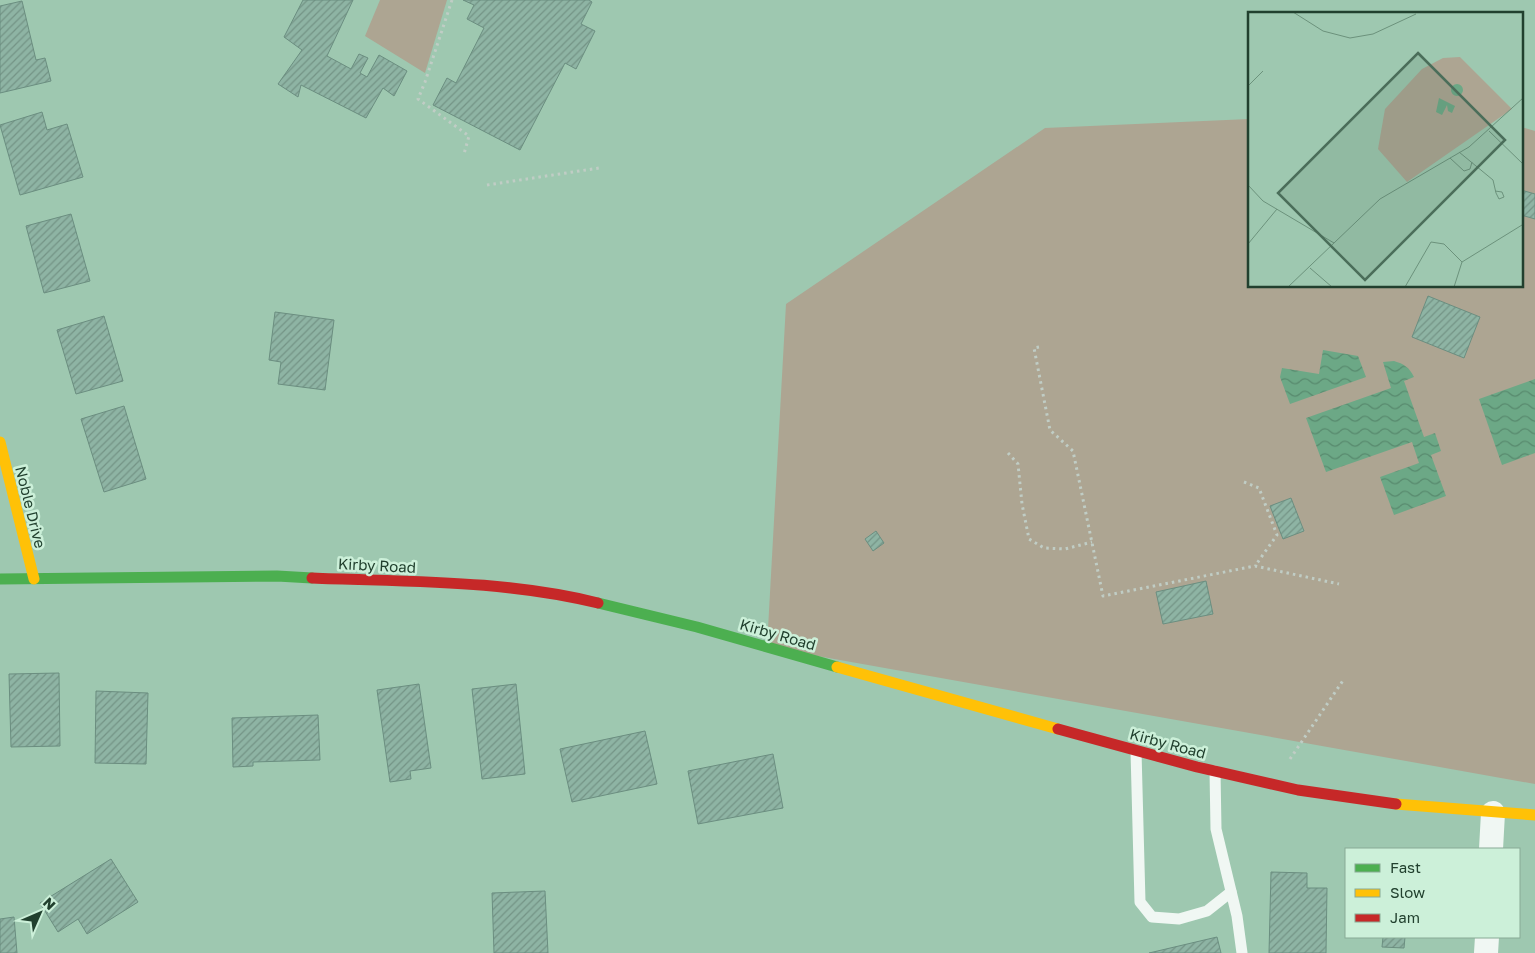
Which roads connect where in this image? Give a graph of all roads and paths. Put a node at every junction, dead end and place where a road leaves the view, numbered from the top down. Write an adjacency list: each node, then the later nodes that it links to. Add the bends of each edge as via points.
1 (452, 0): 2 (path, via 418,99 469,136)
2 (464, 154)
3 (599, 168): 4 (path)
4 (487, 185)
5 (1039, 347): 9 (path, via 1034,348 1050,430 1073,451)
6 (0, 442): 12 (main road, Noble Drive)
7 (1008, 453): 9 (path, via 1018,464 1029,539 1044,548 1065,549)
8 (1244, 482): 10 (path, via 1259,488 1277,535)
9 (1092, 542): 10 (path, via 1103,596)
10 (1255, 566): 13 (path)
11 (0, 579): 12 (main road, Kirby Road)
12 (34, 579): 15 (main road, Kirby Road, via 277,576 526,589 570,596 698,627)
13 (1339, 584)
14 (1344, 679): 17 (path)
15 (1136, 751): 16 (main road, Kirby Road); 21 (lane, via 1140,902 1152,917 1179,919 1207,911)
16 (1215, 771): 17 (main road, Kirby Road); 21 (lane, via 1216,829)
17 (1272, 784): 18 (main road, Kirby Road, via 1400,805)
18 (1493, 813): 19 (main road, Kirby Road); 20 (street)
19 (1535, 815)
20 (1491, 848)
21 (1231, 892): 23 (lane)
22 (1486, 938): 24 (street)
23 (1242, 953)
24 (1486, 953)

